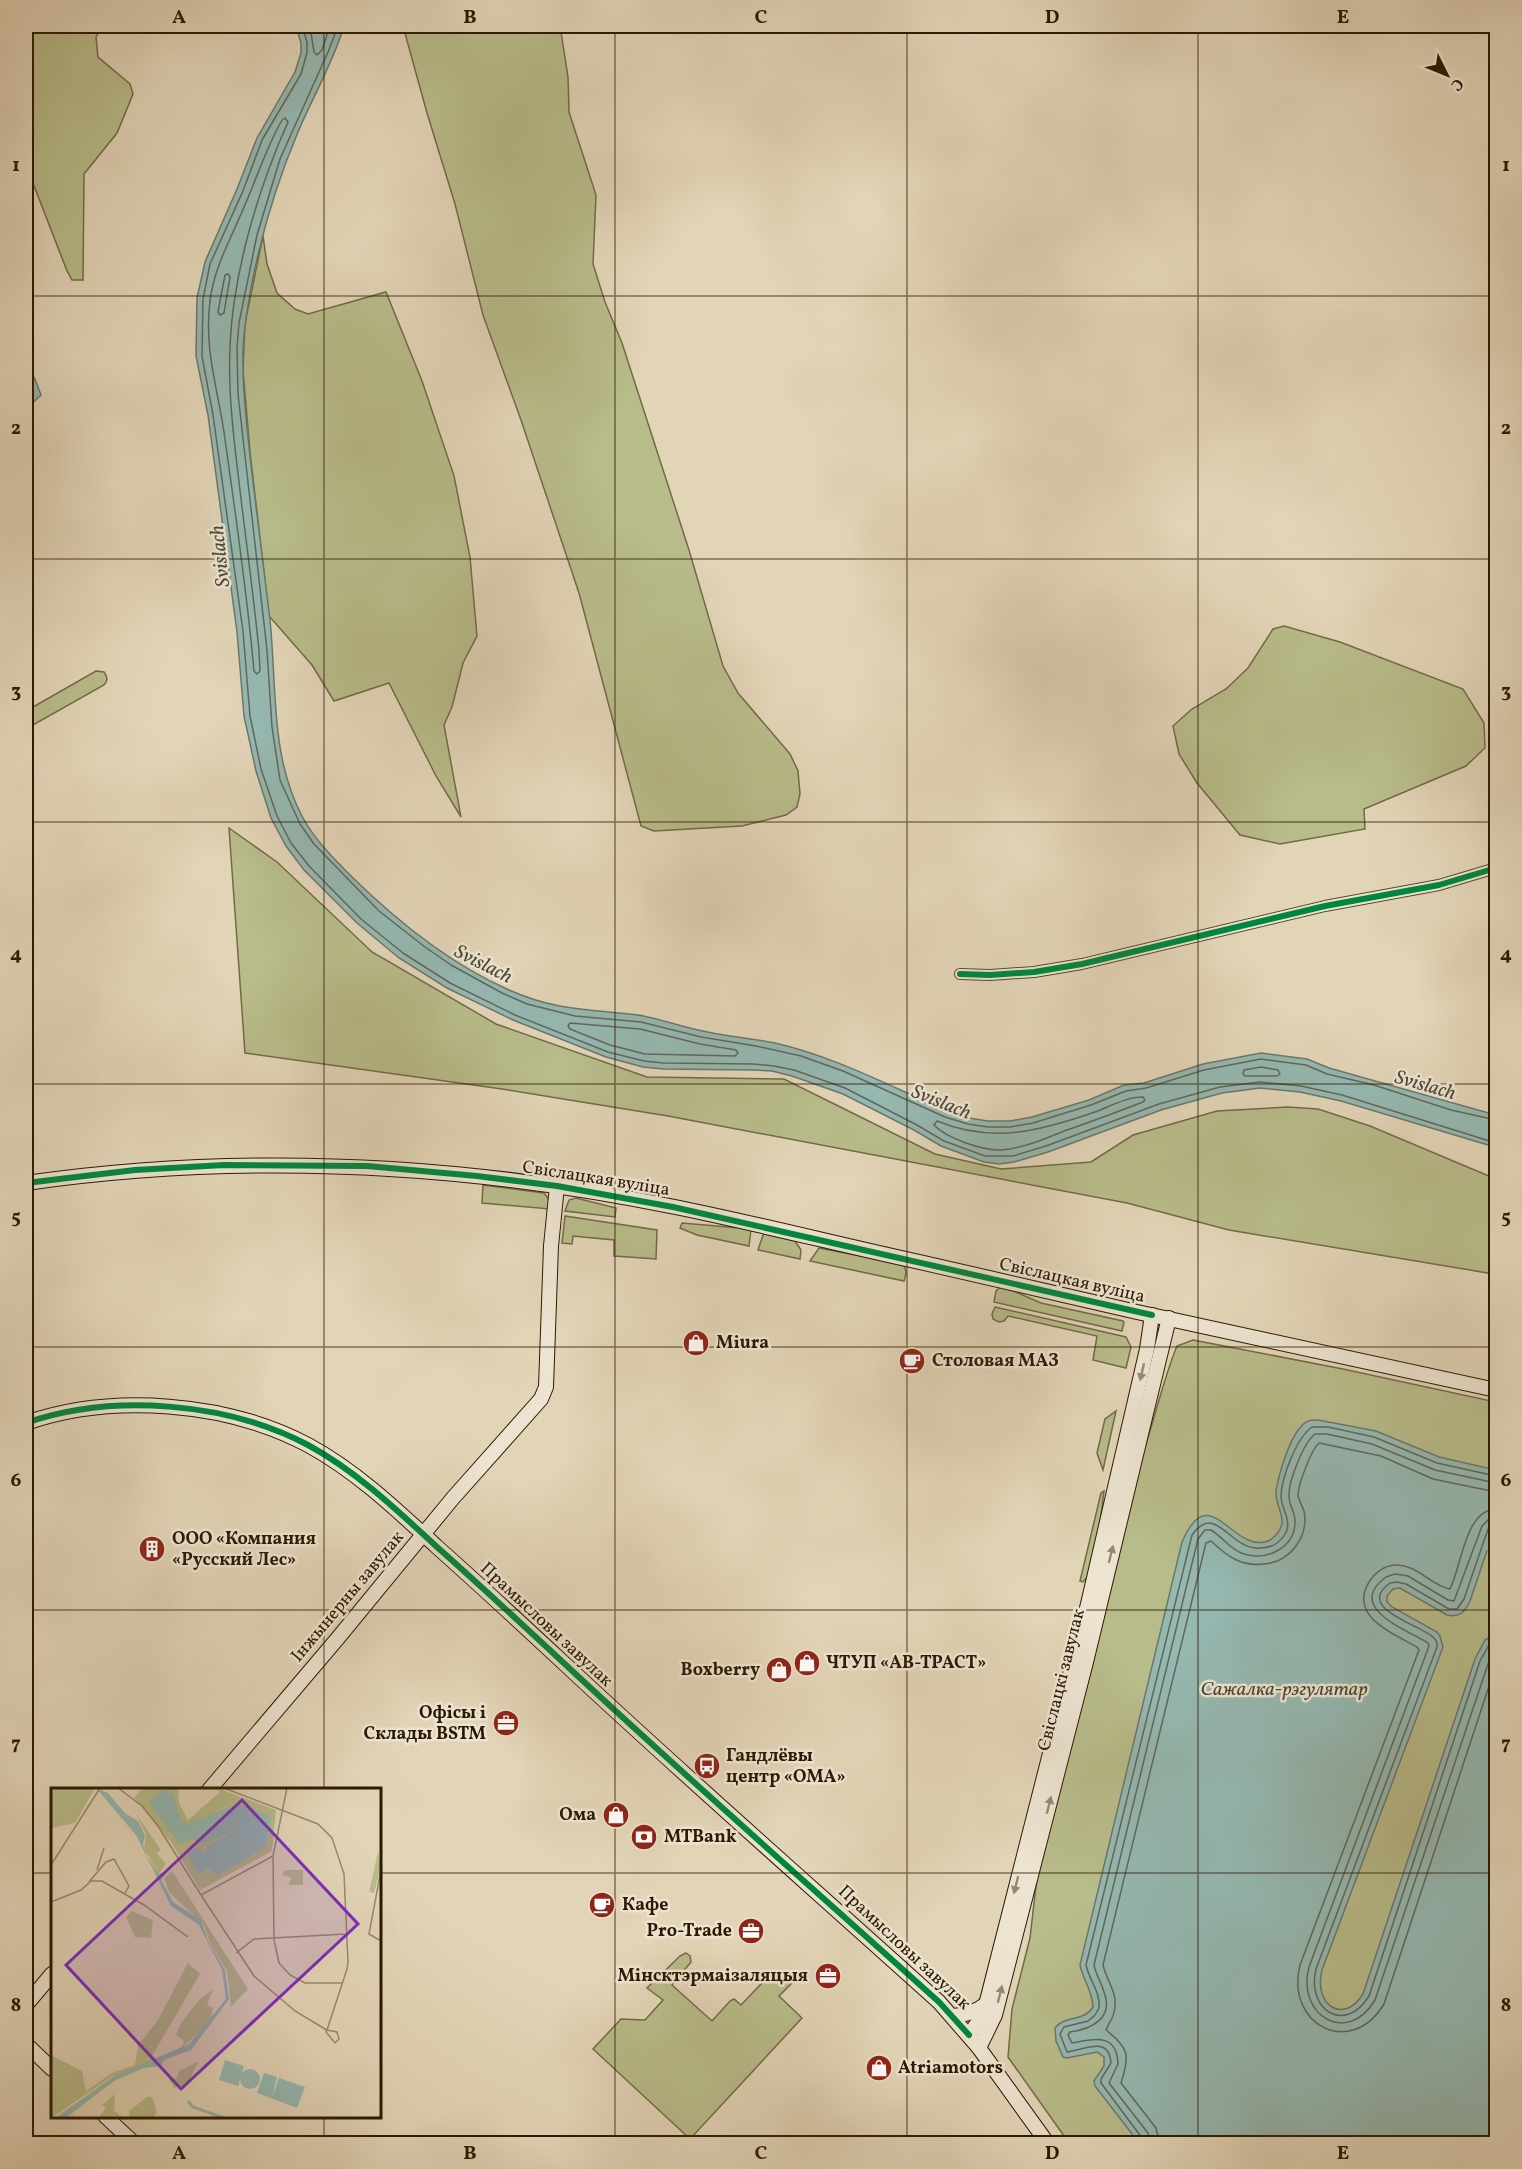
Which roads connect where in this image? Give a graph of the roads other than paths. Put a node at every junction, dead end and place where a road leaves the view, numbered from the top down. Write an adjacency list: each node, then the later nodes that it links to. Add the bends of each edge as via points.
1 (1497, 868): 2 (street, via 1439,885 1325,906 1082,964 1034,972)
2 (960, 974)
3 (26, 1183): 4 (street, Свіслацкая вуліца, via 135,1170 296,1164 367,1166)
4 (557, 1186): 5 (street, Свіслацкая вуліца, via 674,1207); 9 (street, Інжынерны завулак, via 546,1387 534,1408)
5 (1152, 1315): 6 (street, Свіслацкая вуліца); 12 (street, Свіслацкі завулак, one-way to 12, via 1088,1604)
6 (1169, 1318): 7 (street, Свіслацкая вуліца); 17 (street, Свіслацкі завулак, one-way to 6, via 995,2015)
7 (1497, 1390)
8 (26, 1423): 9 (street, Прамысловы завулак, via 84,1409 134,1406 167,1406 227,1415 307,1445 348,1470)
9 (424, 1534): 10 (street, Інжынерны завулак); 14 (street, Прамысловы завулак)
10 (211, 1788)
11 (51, 1975): 13 (street)
12 (986, 2004): 14 (street, via 969,2014); 15 (street, Свіслацкі завулак)
13 (26, 2005)
14 (953, 2016): 15 (street, Прамысловы завулак)
15 (969, 2035): 17 (street, Прамысловы завулак)
16 (26, 2044): 18 (street)
17 (980, 2048): 21 (street, Прамысловы завулак)
18 (51, 2068)
19 (107, 2118): 20 (street)
20 (135, 2144)
21 (1048, 2144)

